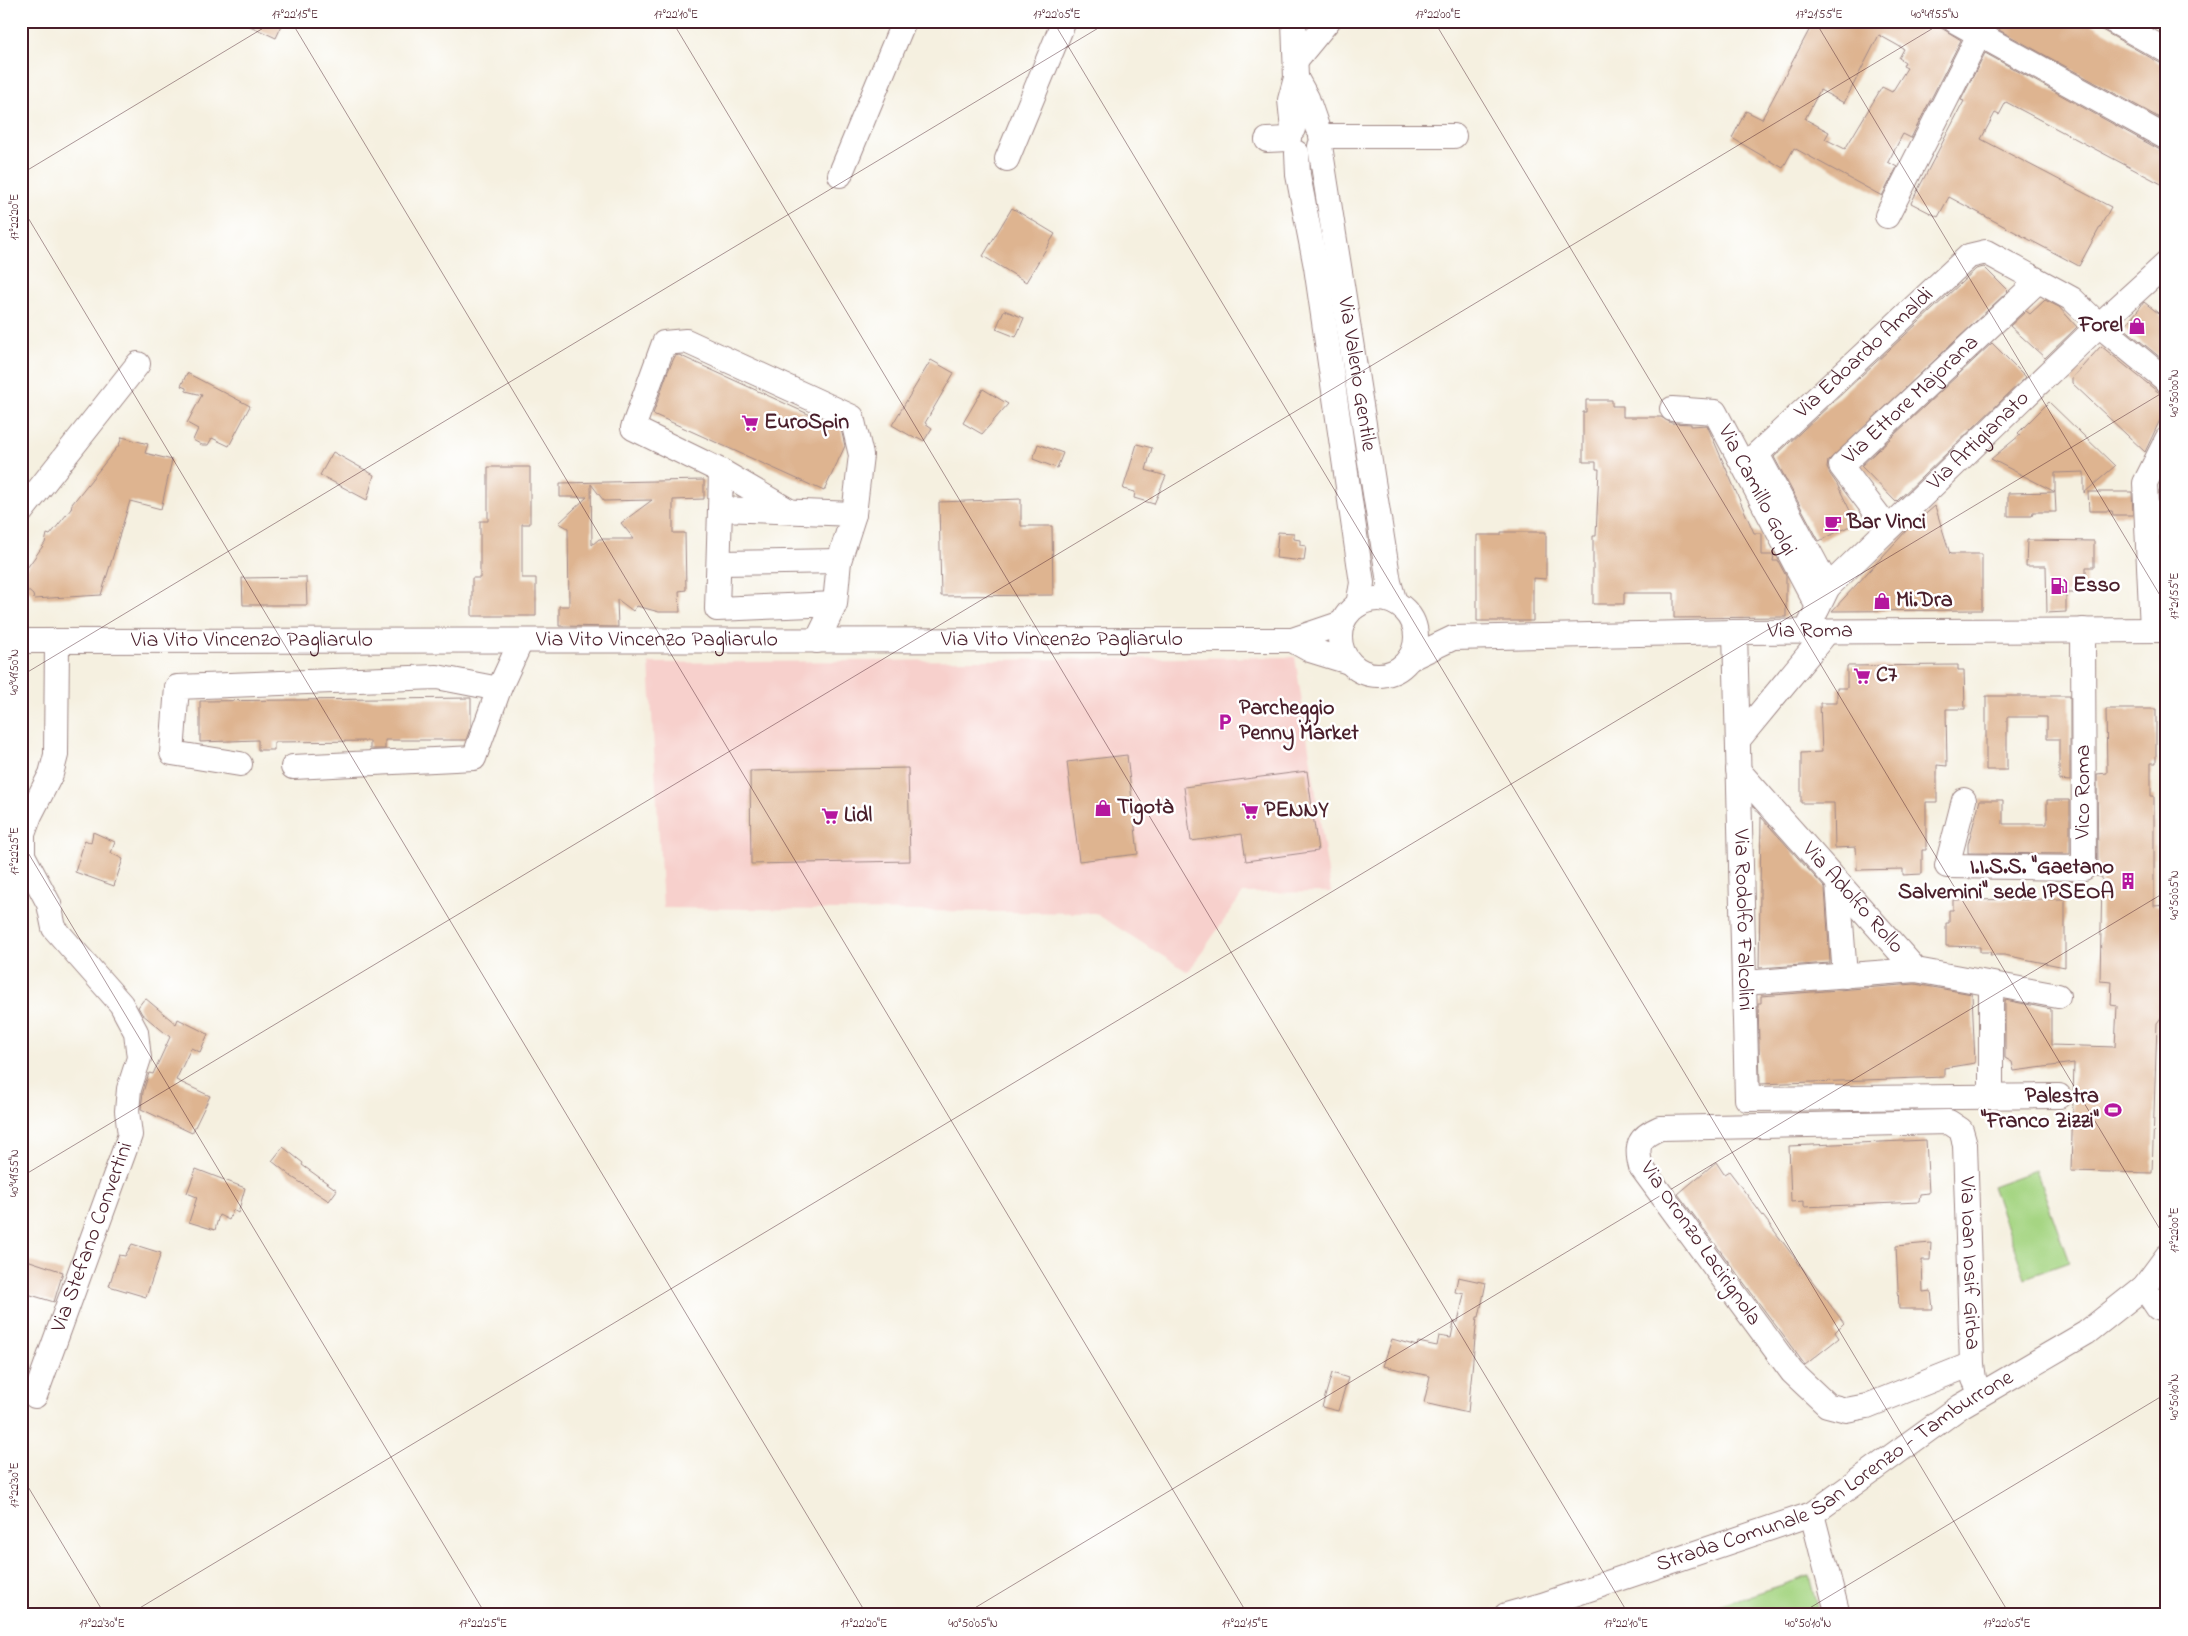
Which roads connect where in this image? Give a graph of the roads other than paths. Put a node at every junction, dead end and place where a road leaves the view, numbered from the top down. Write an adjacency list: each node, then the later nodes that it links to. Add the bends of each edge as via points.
1 (904, 21): 15 (street)
2 (1064, 21): 14 (street)
3 (1294, 21): 9 (street, Via Valerio Gentile)
4 (1328, 21): 9 (street)
5 (1955, 21): 7 (street)
6 (2113, 21): 8 (street)
7 (1982, 28): 12 (street); 16 (street)
8 (2167, 52)
9 (1296, 69): 11 (street, Via Valerio Gentile); 13 (street, Via Valerio Gentile)
10 (1454, 136): 11 (street)
11 (1319, 137): 13 (street, via 1312,154 1302,155); 33 (street, Via Valerio Gentile, via 1389,582)
12 (2167, 138)
13 (1286, 140): 35 (street, Via Valerio Gentile, via 1298,175 1316,267 1362,582)
14 (1007, 159)
15 (840, 174)
16 (1887, 216)
17 (2167, 263): 19 (street, Via Artigianato)
18 (2038, 281): 19 (street, Via Edoardo Amaldi, via 2072,300); 29 (street, Via Ettore Majorana, via 1842,466); 32 (street, Via Edoardo Amaldi, via 1986,252 1969,256 1757,454)
19 (2099, 325): 21 (street, Via Edoardo Amaldi); 29 (street, Via Artigianato)
20 (138, 364): 26 (street)
21 (2167, 381)
22 (1672, 408): 32 (street, Via Camillo Golgi, via 1715,412)
23 (2167, 439): 39 (street, via 2145,483)
24 (721, 472): 25 (street); 27 (street); 28 (street, via 633,428 664,343 686,341 852,417 860,455)
25 (720, 509): 27 (street); 31 (street)
26 (21, 512)
27 (790, 512): 28 (street)
28 (854, 514): 30 (street)
29 (1888, 528): 32 (street, Via Artigianato)
30 (839, 561): 31 (street); 34 (street)
31 (719, 563): 36 (street)
32 (1823, 597): 42 (street, Via Artigianato)
33 (1395, 603): 35 (street, via 1383,599); 37 (street)
34 (835, 604): 36 (street); 49 (street)
35 (1358, 605): 38 (street)
36 (717, 609): 48 (street, via 709,618)
37 (1413, 622): 43 (street, Via Roma); 50 (street, via 1415,647)
38 (1342, 623): 44 (street, Via Vito Vincenzo Pagliarulo); 51 (street, via 1340,647)
39 (2160, 629): 40 (street, Via Roma)
40 (2083, 630): 42 (street, Via Roma); 57 (street, Vico Roma, via 2084,868 1947,866)
41 (1735, 632): 42 (street, Via Roma); 43 (street, Via Roma); 53 (street, Via Rodolfo Falcolini)
42 (1816, 632): 53 (street)
43 (1453, 638): 50 (street, Via Roma)
44 (1292, 640): 49 (street, Via Vito Vincenzo Pagliarulo); 51 (street, Via Vito Vincenzo Pagliarulo, via 1310,650)
45 (21, 641): 46 (street, Via Vito Vincenzo Pagliarulo)
46 (56, 641): 47 (street, Via Vito Vincenzo Pagliarulo); 72 (street, Via Stefano Convertini, via 56,755 51,774 23,834 23,855 49,904 54,928 121,1004 136,1032 139,1058 129,1089 130,1135)
47 (521, 641): 48 (street, Via Vito Vincenzo Pagliarulo); 52 (street)
48 (707, 641): 49 (street, Via Vito Vincenzo Pagliarulo)
49 (817, 641)
50 (1409, 659): 51 (street, via 1400,668 1376,676 1364,673)
51 (1349, 662)
52 (499, 689): 54 (street, via 436,676 177,687 172,753); 55 (street, via 474,758)
53 (1738, 740): 56 (street, Via Rodolfo Falcolini)
54 (240, 764)
55 (292, 767)
56 (1738, 770): 58 (street, Via Adolfo Rollo); 61 (street, Via Rodolfo Falcolini)
57 (1964, 800)
58 (1838, 883): 59 (street, Via Adolfo Rollo); 60 (street)
59 (1916, 970): 60 (street); 62 (street, Via Adolfo Rollo)
60 (1845, 976): 61 (street)
61 (1744, 983): 65 (street, Via Rodolfo Falcolini, via 1747,1099)
62 (1991, 984): 63 (street, Via Adolfo Rollo); 65 (street)
63 (2058, 996)
64 (2059, 1096): 65 (street)
65 (1992, 1097)
66 (1961, 1130): 70 (street, Via Ioan Iosif Girba, via 1965,1144); 70 (street, Via Oronzo Lacirignola, via 1949,1122 1660,1128 1639,1142 1637,1154 1640,1167 1792,1372 1827,1406 1846,1410 1867,1406)
67 (2167, 1256): 68 (street, Strada Comunale San Lorenzo - Tamburrone)
68 (2144, 1287): 69 (street, via 2158,1308); 71 (street, Strada Comunale San Lorenzo - Tamburrone, via 2086,1333)
69 (2167, 1312)
70 (1972, 1364): 71 (street, Via Ioan Iosif Girba)
71 (1981, 1394): 73 (street, Strada Comunale San Lorenzo - Tamburrone)
72 (35, 1396)
73 (1812, 1514): 74 (street, Strada Comunale San Lorenzo - Tamburrone); 75 (street)
74 (1506, 1615)
75 (1838, 1615)

